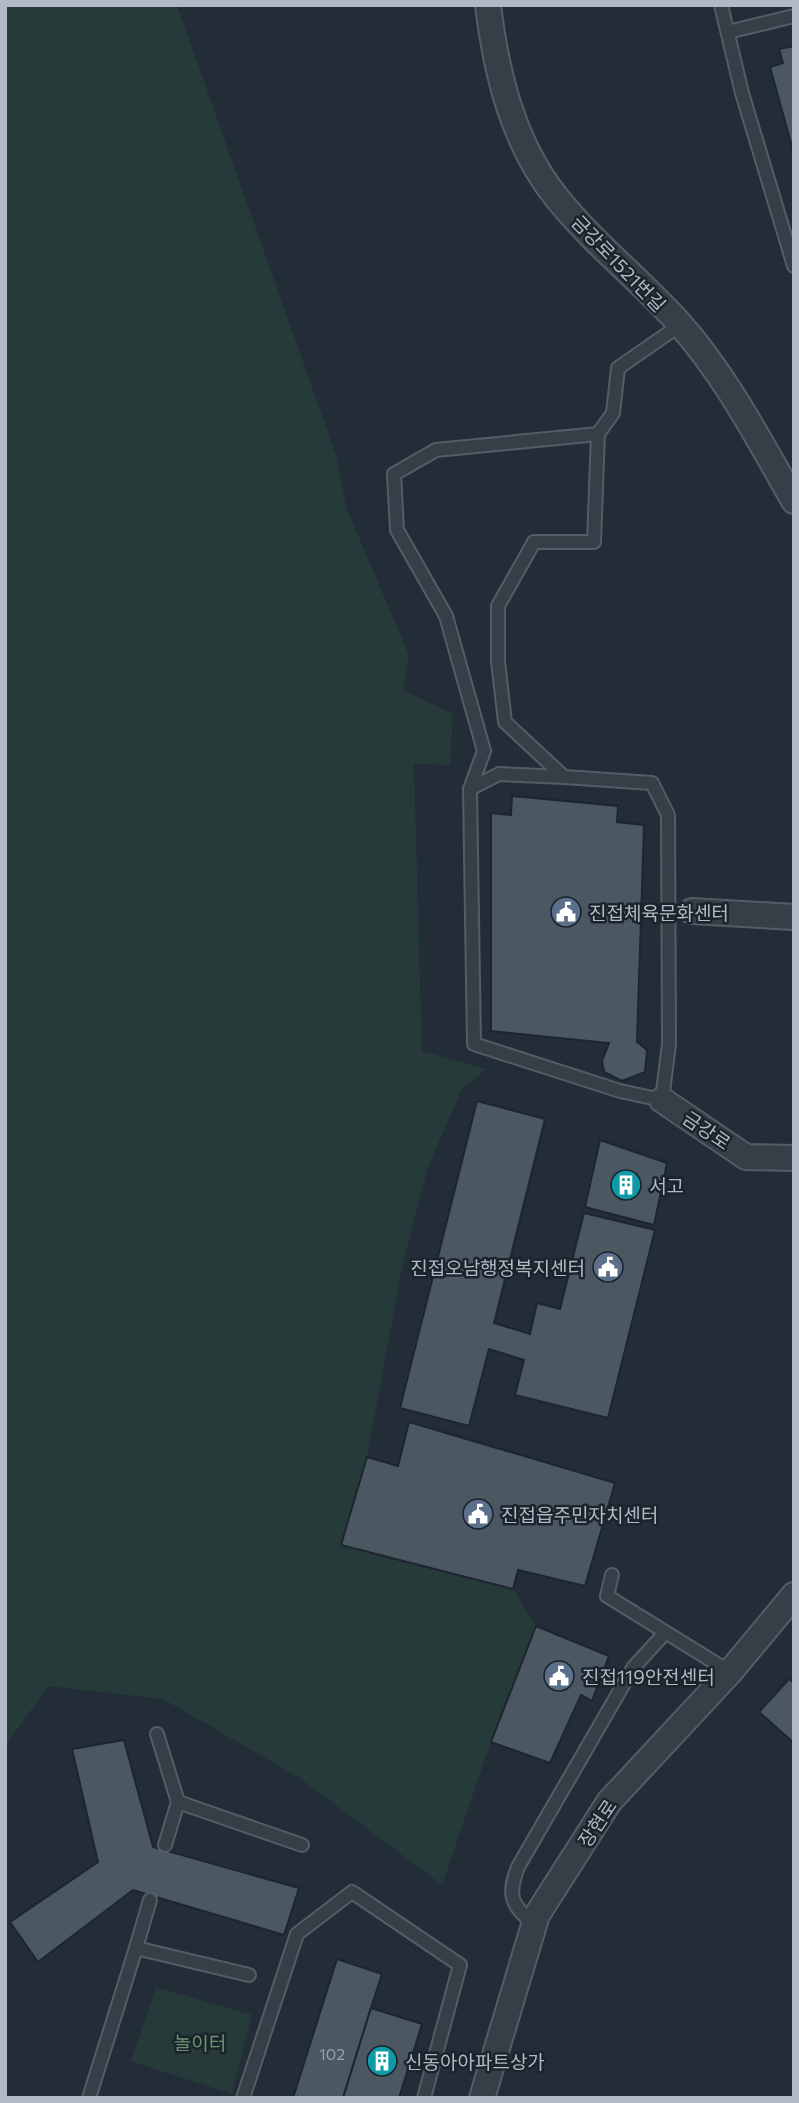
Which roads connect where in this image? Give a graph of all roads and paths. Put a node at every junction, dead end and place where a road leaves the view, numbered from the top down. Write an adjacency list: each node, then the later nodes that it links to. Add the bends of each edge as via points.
1 (488, 5): 6 (street, 금강로1521번길, via 506,102 533,160 556,197)
2 (721, 5): 4 (lane)
3 (794, 16): 4 (lane)
4 (728, 32): 5 (lane)
5 (794, 266)
6 (680, 325): 7 (lane, via 618,368 613,413); 8 (street, 금강로1521번길, via 742,409)
7 (598, 434): 9 (lane, via 594,542 534,542 498,606 505,722); 10 (lane, via 436,450 394,474 397,530 446,616 484,751)
8 (794, 501)
9 (564, 777): 10 (lane, via 499,774); 13 (lane, via 652,783 668,815 669,1044)
10 (470, 789): 13 (lane, via 474,1044)
11 (692, 911): 12 (street)
12 (794, 917)
13 (662, 1100): 14 (street, 금강로, via 746,1157)
14 (794, 1158)
15 (612, 1575): 17 (lane, via 607,1596)
16 (794, 1595): 18 (street, 장현로)
17 (664, 1634): 18 (lane); 24 (lane, via 633,1668 518,1867 510,1888 516,1908)
18 (730, 1672): 24 (street, 장현로, via 609,1802)
19 (157, 1734): 20 (lane)
20 (177, 1802): 21 (lane); 22 (lane)
21 (165, 1845)
22 (302, 1845)
23 (150, 1900): 25 (lane)
24 (534, 1925): 30 (street, 장현로)
25 (136, 1948): 26 (lane); 27 (lane)
26 (249, 1975)
27 (89, 2098)
28 (243, 2098): 29 (lane, via 296,1934 352,1892 460,1965)
29 (424, 2098)
30 (482, 2098)

